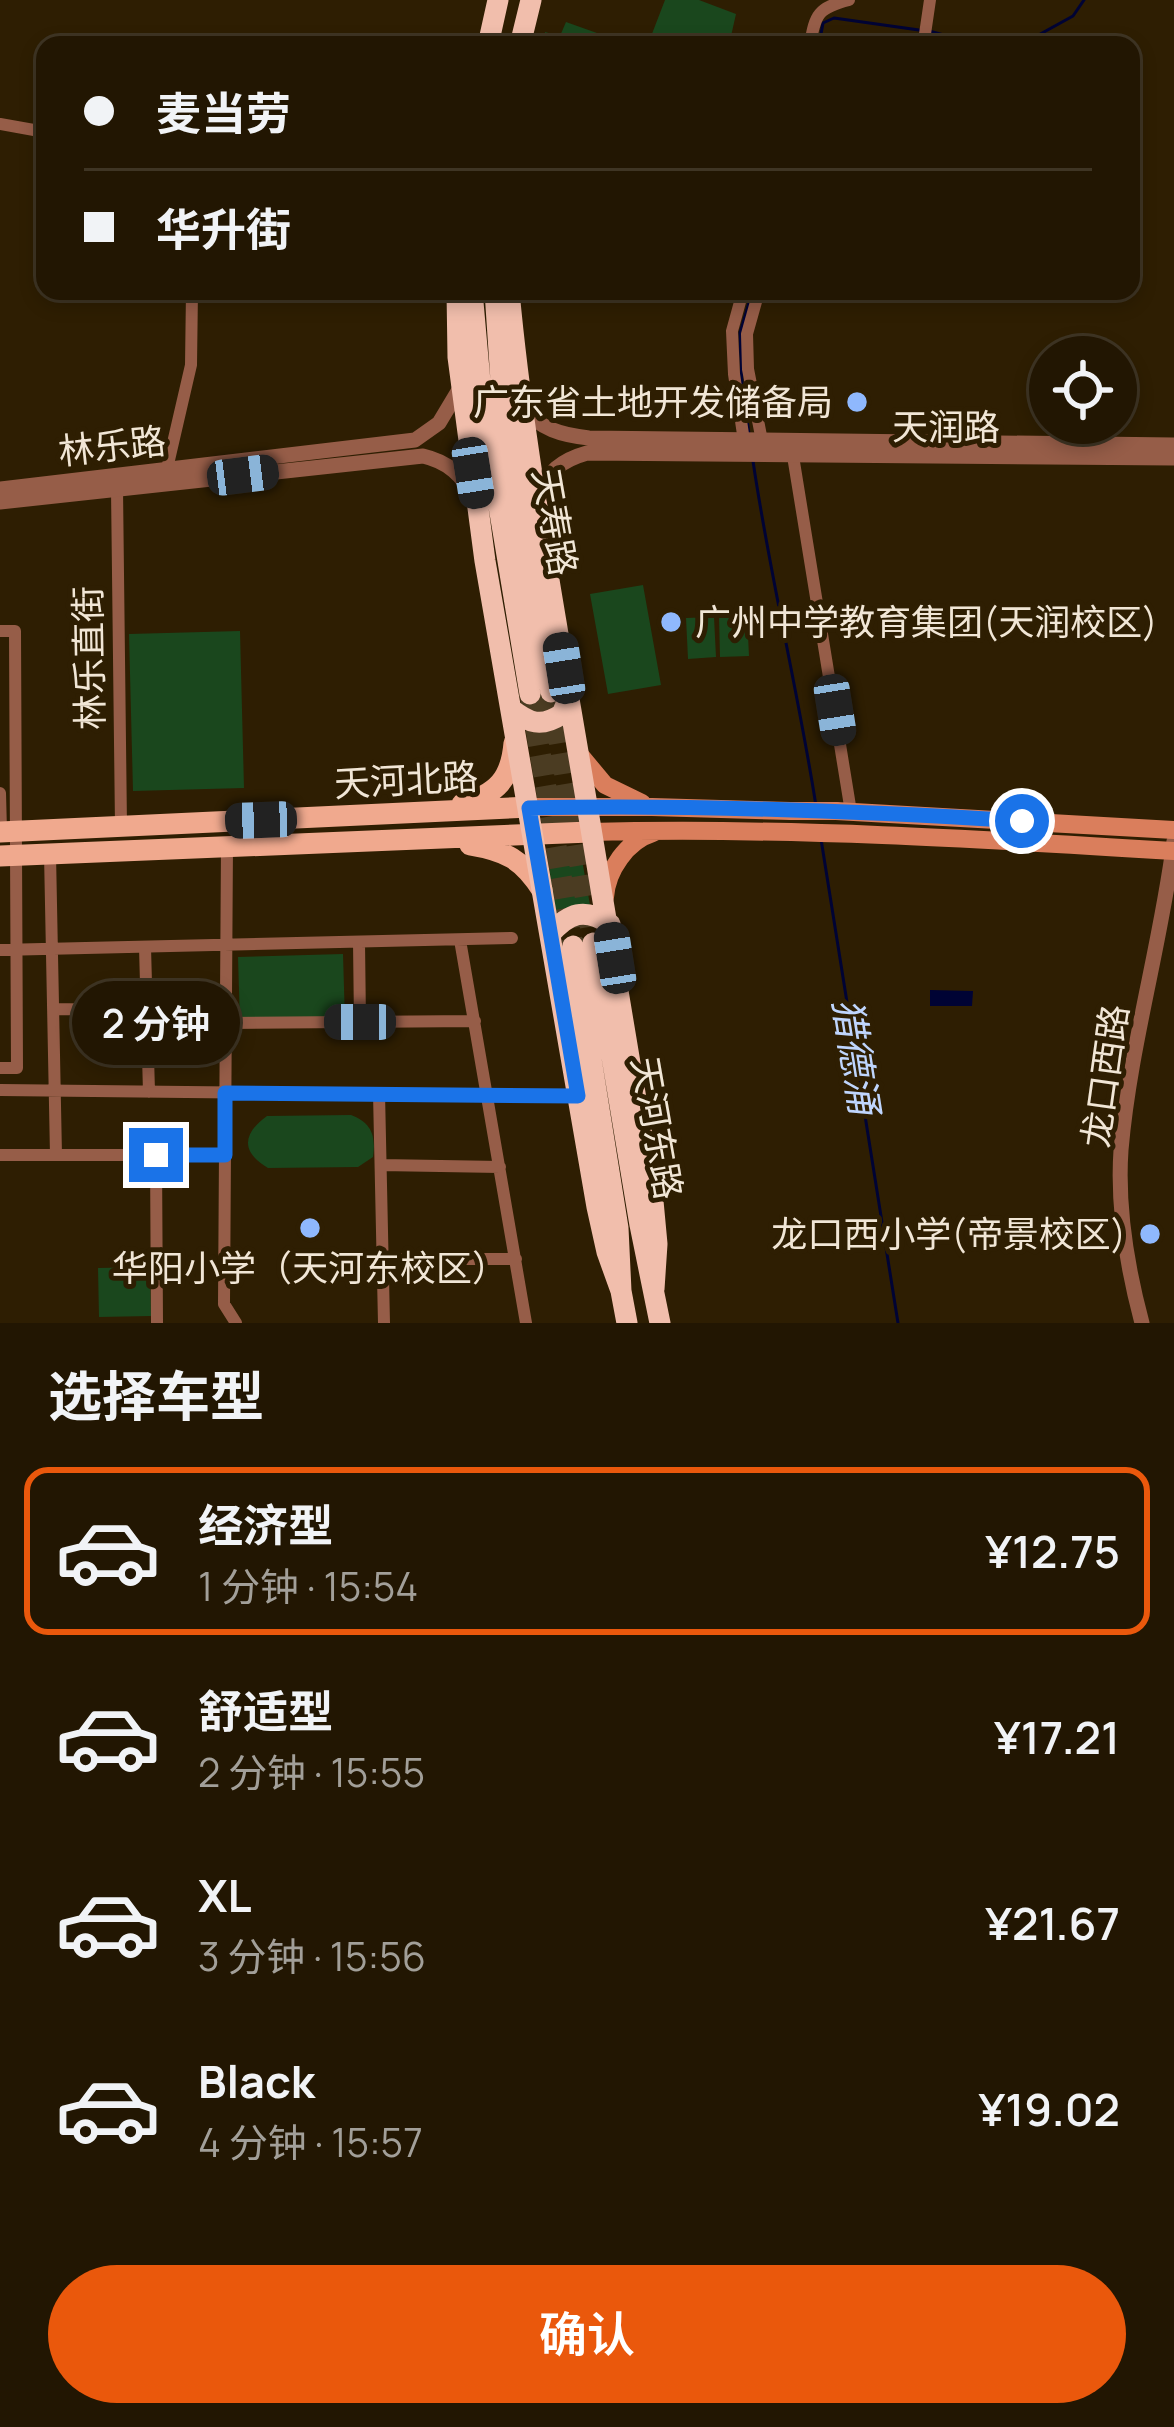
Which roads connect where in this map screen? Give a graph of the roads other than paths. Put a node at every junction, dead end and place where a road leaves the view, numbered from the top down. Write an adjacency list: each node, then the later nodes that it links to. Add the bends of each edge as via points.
1 (498, 0): 5 (highway)
2 (531, 0): 6 (highway)
3 (849, 0): 7 (street, via 827,5)
4 (930, 0): 8 (street)
5 (490, 36)
6 (522, 36)
7 (812, 36)
8 (926, 36)
9 (0, 124): 10 (street)
10 (36, 130)
11 (192, 300): 24 (street, via 191,365)
12 (457, 300): 18 (highway)
13 (473, 300): 31 (highway, 天寿路, via 482,404)
14 (496, 300): 31 (highway, 天寿路, via 503,411)
15 (510, 300): 19 (highway)
16 (741, 300): 21 (street, via 734,374)
17 (756, 300): 21 (street, via 747,334)
18 (458, 356): 24 (street, 林乐路, via 460,388 439,423 416,440); 28 (highway)
19 (522, 407): 21 (street, 天润路, via 564,435); 29 (highway)
20 (1174, 445): 21 (street, 天润路)
21 (754, 447): 22 (street, 天润路); 29 (street, 天润路, via 572,457 546,478)
22 (793, 456): 23 (street, 天润路); 39 (street)
23 (1174, 458)
24 (165, 477): 25 (street, 林乐路); 26 (street, 林乐路); 28 (street, 林乐路, via 423,456 456,471)
25 (0, 489)
26 (117, 489): 27 (street, 林乐路); 40 (street, 林乐直街)
27 (0, 502)
28 (478, 502): 32 (highway)
29 (538, 513): 31 (highway)
30 (0, 631): 66 (street, via 15,631 17,1022 17,1068)
31 (550, 694): 32 (highway, via 562,715 544,723); 33 (highway)
32 (511, 709): 37 (highway); 38 (main road, via 512,764 498,786)
33 (577, 750): 35 (highway); 36 (main road, via 605,785)
34 (0, 793): 42 (street)
35 (586, 806): 36 (main road, 天河北路); 37 (main road, 天河北路); 43 (highway)
36 (652, 807): 39 (main road, 天河北路, bridge)
37 (529, 808): 38 (main road, 天河北路); 44 (highway)
38 (432, 811): 40 (main road, 天河北路)
39 (844, 812): 46 (main road, 天河北路)
40 (121, 826): 42 (main road, 天河北路)
41 (660, 830): 43 (main road, 天河北路); 46 (main road, 天河北路); 51 (main road, via 624,854)
42 (0, 832)
43 (590, 832): 44 (main road, 天河北路); 51 (highway)
44 (533, 835): 45 (main road, 天河北路); 50 (highway)
45 (428, 839): 47 (main road, 天河北路); 50 (main road, via 500,852)
46 (1174, 843): 92 (street, 龙口西路, via 1121,1153 1128,1266)
47 (227, 845): 48 (main road, 天河北路); 57 (street)
48 (50, 854): 49 (main road, 天河北路); 59 (street)
49 (0, 856)
50 (542, 891): 53 (highway)
51 (605, 897): 52 (highway)
52 (610, 924): 53 (highway, via 574,914); 82 (highway, via 657,1230)
53 (550, 934): 73 (highway)
54 (512, 938): 55 (street)
55 (460, 940): 56 (street); 64 (street)
56 (359, 942): 57 (street); 65 (street)
57 (226, 945): 58 (street); 63 (street)
58 (145, 946): 59 (street); 62 (street)
59 (53, 949): 60 (street); 61 (street)
60 (0, 950)
61 (55, 1010): 62 (street); 68 (street)
62 (147, 1011): 63 (street); 69 (street)
63 (226, 1017): 65 (street); 70 (street)
64 (475, 1021): 65 (street); 72 (street)
65 (360, 1022)
66 (0, 1068)
67 (0, 1090): 68 (street)
68 (55, 1090): 69 (street); 75 (street)
69 (148, 1092): 70 (street)
70 (225, 1093): 71 (street); 77 (street)
71 (379, 1093): 72 (street); 78 (street)
72 (488, 1095): 73 (street); 79 (street)
73 (578, 1096): 83 (highway)
74 (0, 1155): 75 (street)
75 (56, 1155): 76 (street)
76 (156, 1155): 77 (street); 85 (street)
77 (225, 1155): 84 (street)
78 (381, 1165): 79 (street); 80 (street)
79 (500, 1167): 81 (street)
80 (382, 1259): 81 (street); 88 (street)
81 (516, 1259): 89 (street)
82 (654, 1289): 83 (highway, 天河东路, via 583,944); 91 (highway, 天河东路)
83 (621, 1291): 90 (highway, 天河东路)
84 (224, 1304): 86 (street); 87 (street)
85 (157, 1323)
86 (224, 1323)
87 (236, 1323)
88 (384, 1323)
89 (526, 1323)
90 (627, 1323)
91 (660, 1323)
92 (1142, 1323)

